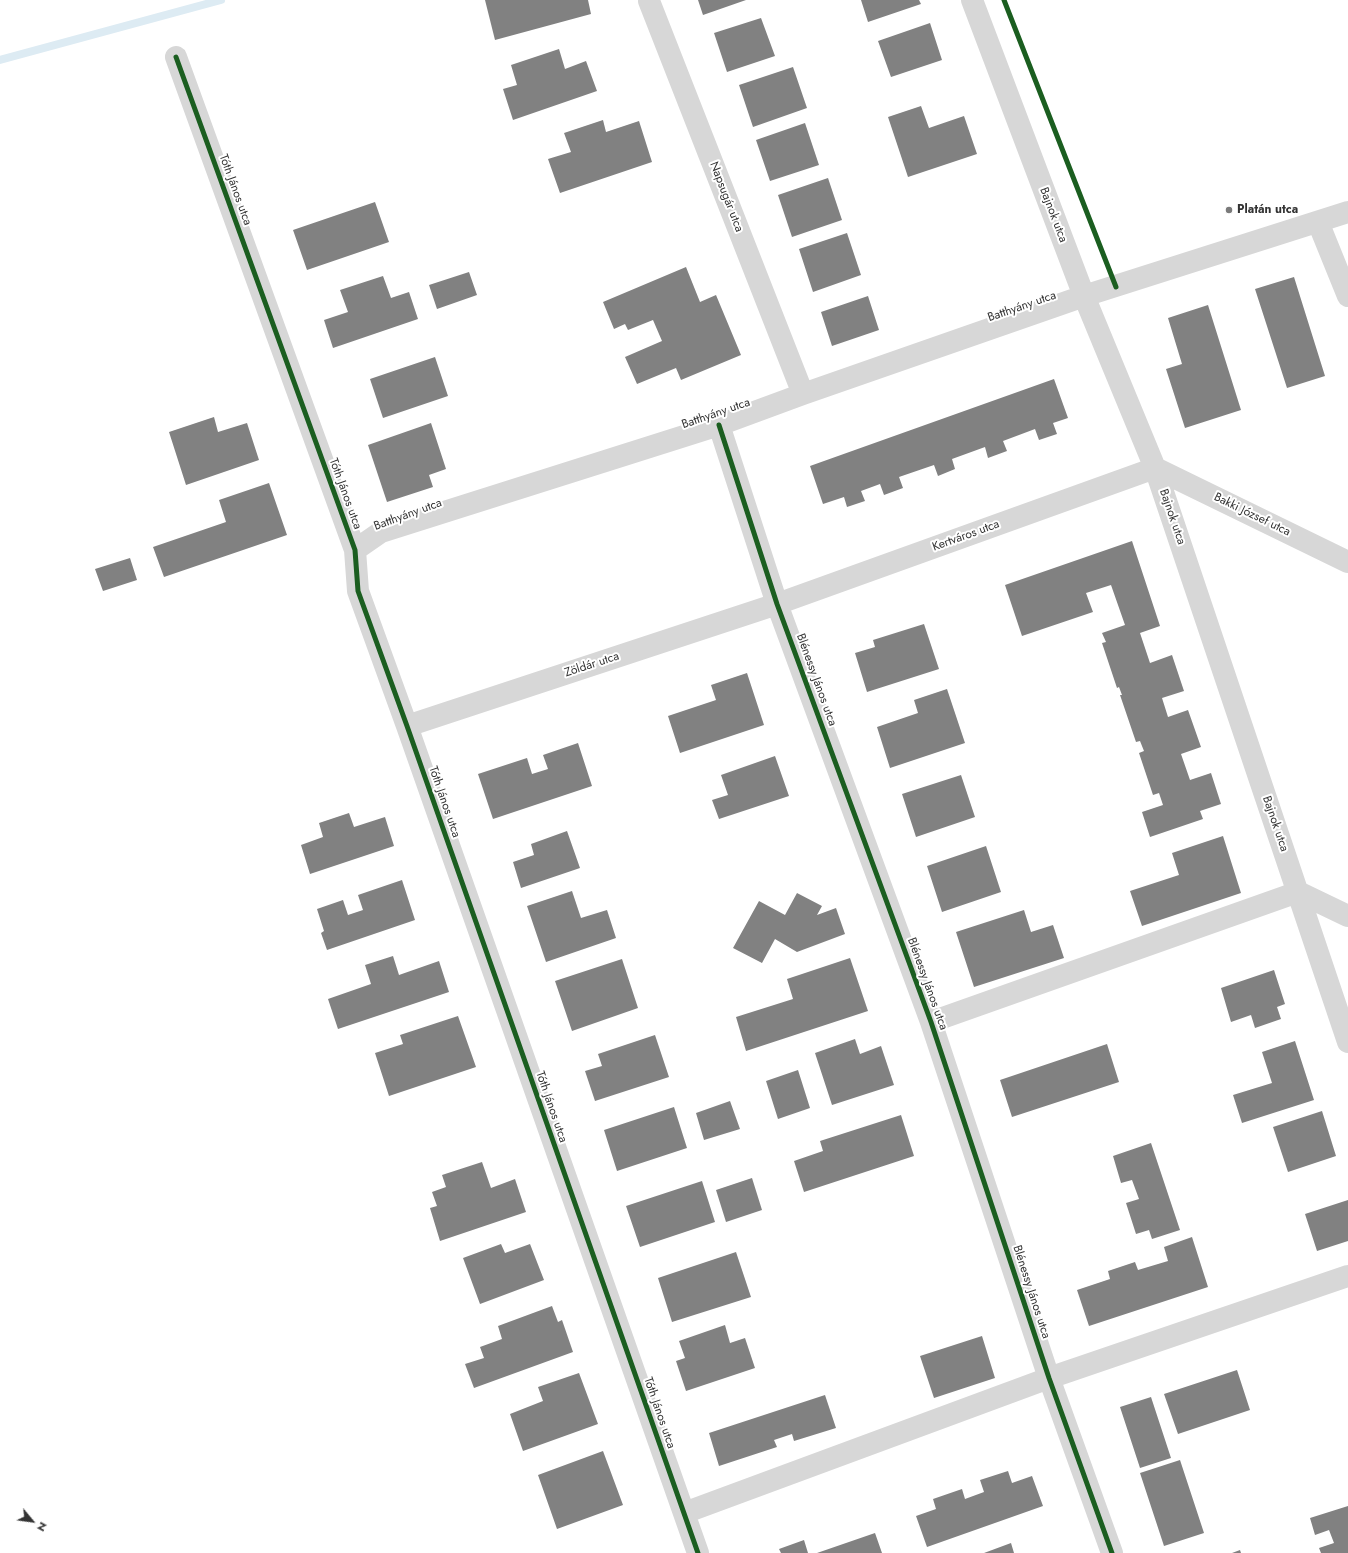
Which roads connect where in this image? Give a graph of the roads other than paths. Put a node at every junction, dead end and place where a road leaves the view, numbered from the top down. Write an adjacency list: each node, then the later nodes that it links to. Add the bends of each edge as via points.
1 (972, 0): 6 (street, Bajnok utca)
2 (649, 1): 8 (street, Napsugár utca)
3 (176, 57): 11 (street, Tóth János utca)
4 (1348, 212): 5 (street, Batthyány utca)
5 (1318, 222): 6 (street, Batthyány utca); 7 (street)
6 (1084, 296): 8 (street, Batthyány utca); 10 (street, Bajnok utca)
7 (1348, 296)
8 (803, 394): 9 (street, Batthyány utca)
9 (719, 425): 11 (street, Batthyány utca, via 381,532); 13 (street, Blénessy János utca)
10 (1155, 468): 12 (street, Bakki József utca); 13 (street, Kertváros utca); 15 (street, Bajnok utca)
11 (355, 550): 14 (street, Tóth János utca, via 358,591)
12 (1348, 562)
13 (777, 604): 14 (street, Zöldár utca); 17 (street, Blénessy János utca)
14 (407, 726): 21 (street, Tóth János utca)
15 (1298, 892): 16 (street); 17 (street); 18 (street, Bajnok utca)
16 (1348, 916)
17 (931, 1022): 20 (street, Blénessy János utca)
18 (1348, 1042)
19 (1348, 1276): 20 (street)
20 (1049, 1378): 21 (street); 23 (street, Blénessy János utca)
21 (684, 1513): 22 (street, Tóth János utca)
22 (698, 1553)
23 (1112, 1553)

